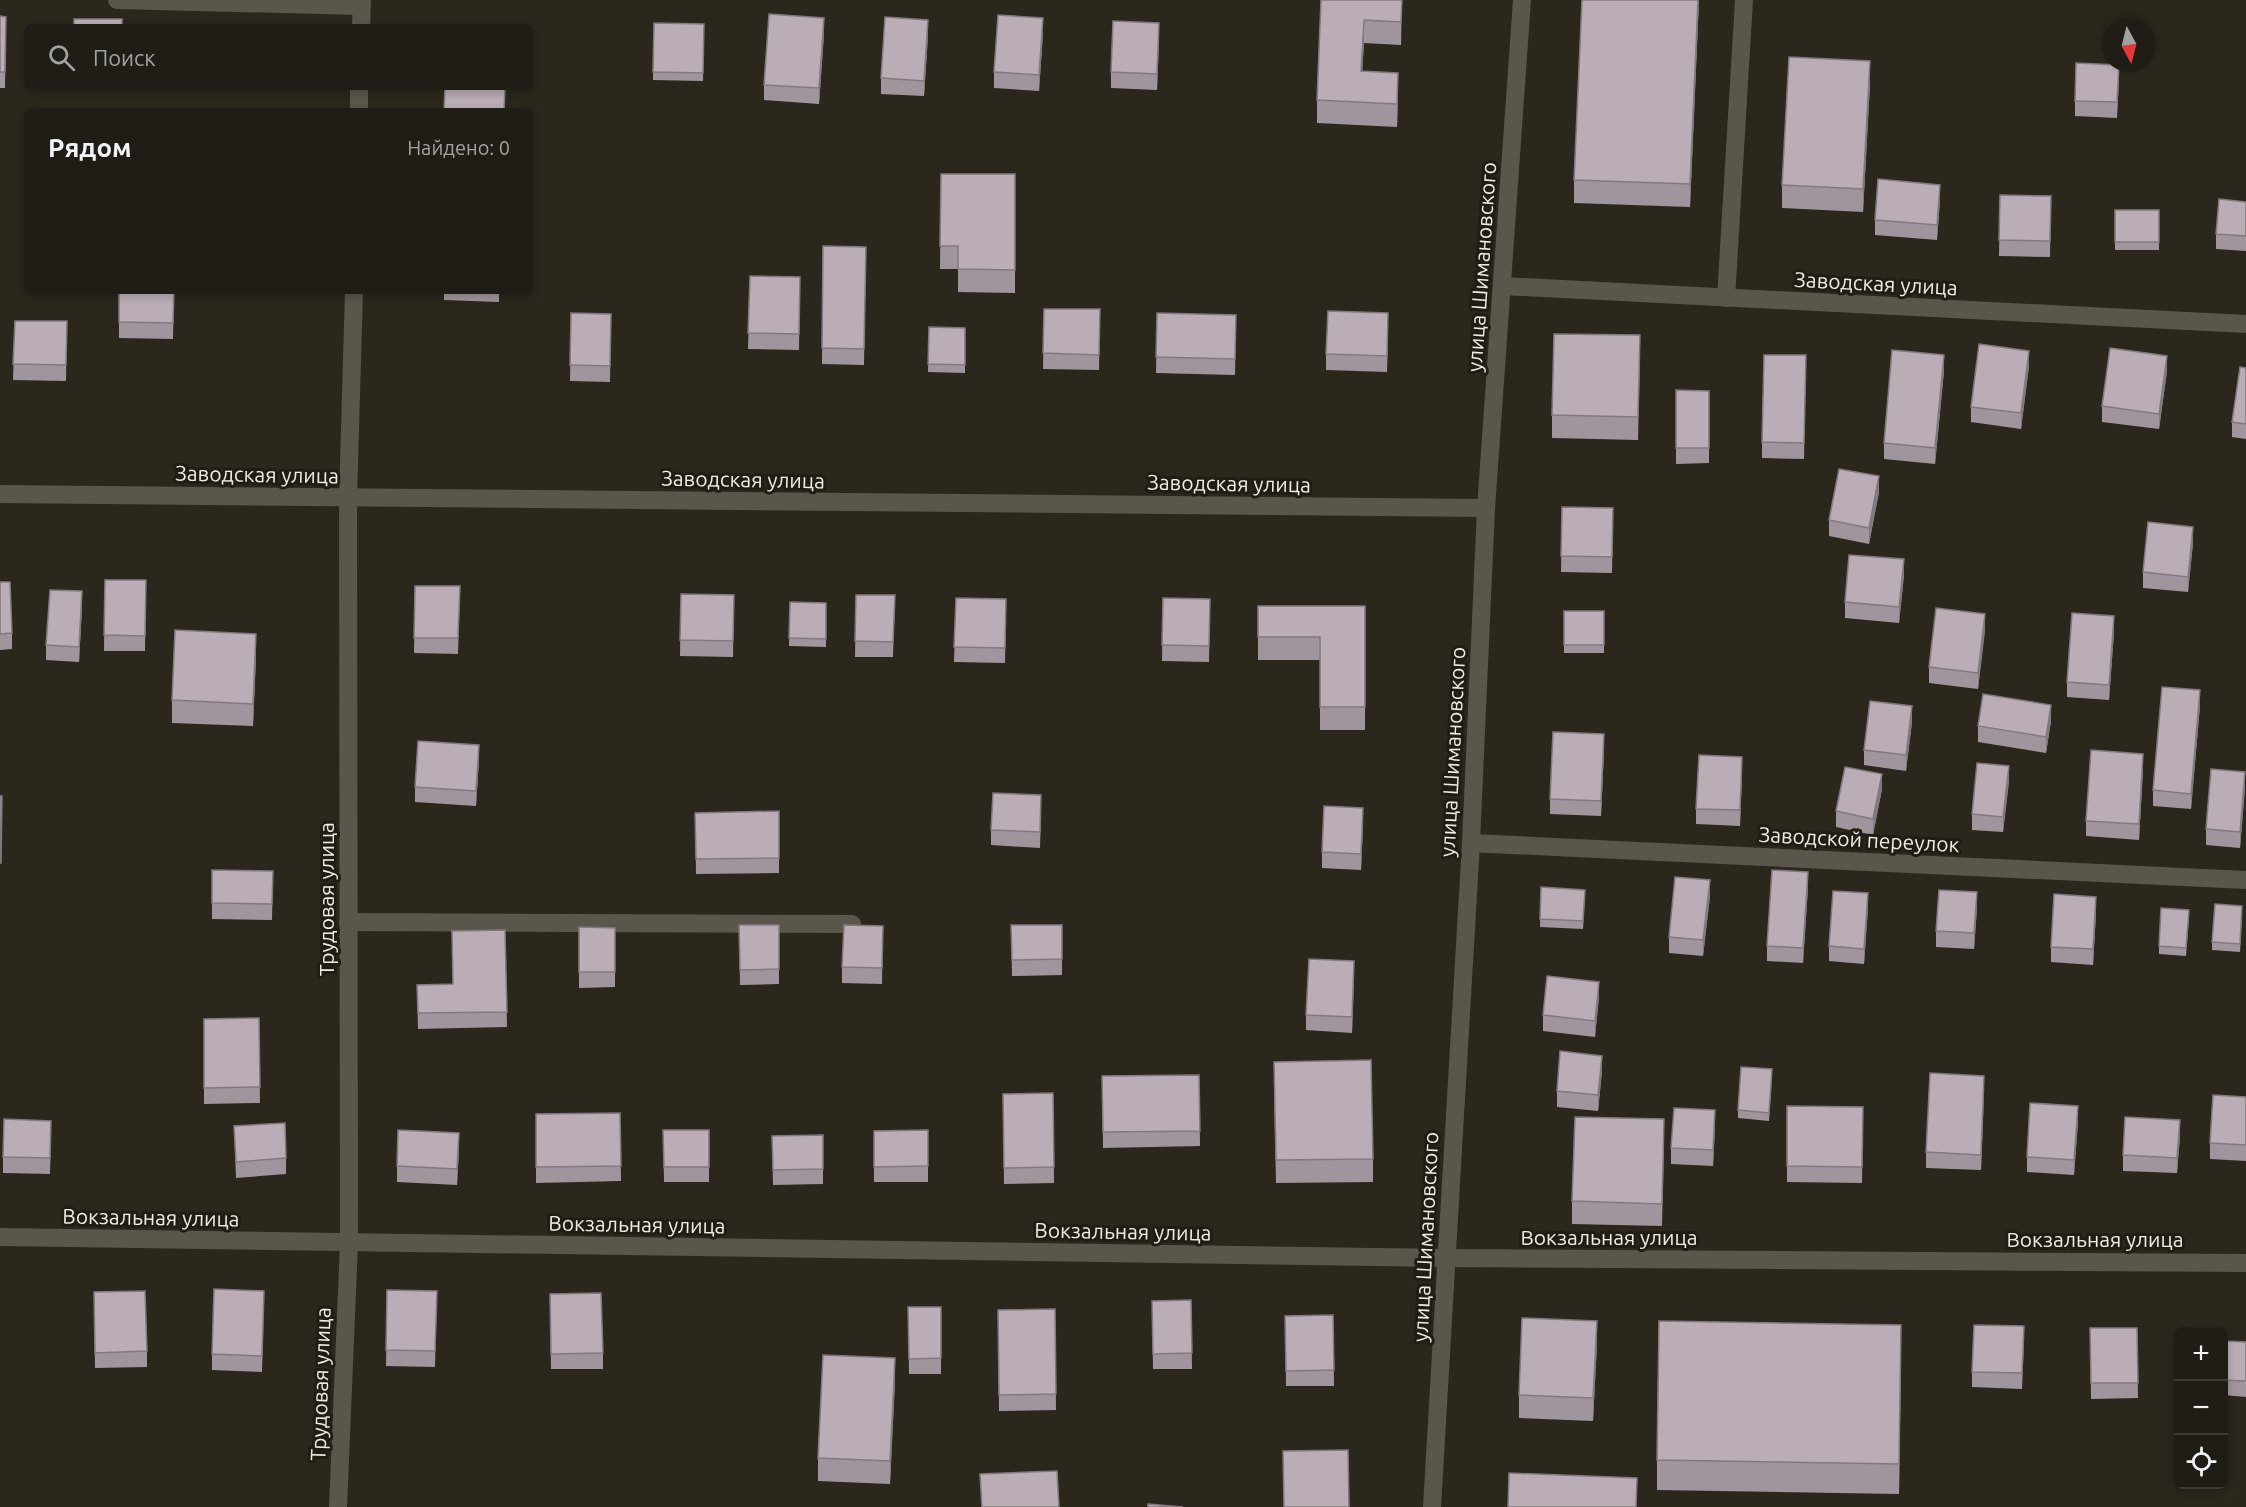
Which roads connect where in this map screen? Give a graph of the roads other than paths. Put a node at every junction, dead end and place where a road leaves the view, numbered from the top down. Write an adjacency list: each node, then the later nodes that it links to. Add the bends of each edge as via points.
1 (117, 0): 4 (street)
2 (1522, 0): 8 (street, улица Шимановского)
3 (1744, 0): 10 (street)
4 (361, 3): 5 (street)
5 (361, 24)
6 (359, 90): 7 (street)
7 (358, 108)
8 (1503, 286): 10 (street, Заводская улица); 14 (street, улица Шимановского)
9 (354, 294): 13 (street, Трудовая улица)
10 (1726, 298): 11 (street, Заводская улица)
11 (2246, 324)
12 (0, 494): 13 (street, Заводская улица)
13 (348, 498): 14 (street, Заводская улица); 17 (street, Трудовая улица)
14 (1486, 508): 15 (street, улица Шимановского)
15 (1471, 843): 16 (street, Заводской переулок); 21 (street, улица Шимановского)
16 (2246, 880)
17 (348, 922): 18 (street); 20 (street, Трудовая улица)
18 (852, 924)
19 (0, 1237): 20 (street, Вокзальная улица)
20 (349, 1243): 21 (street, Вокзальная улица); 23 (street, Трудовая улица)
21 (1447, 1258): 22 (street, Вокзальная улица); 24 (street, улица Шимановского)
22 (2246, 1263)
23 (338, 1507)
24 (1432, 1507)

